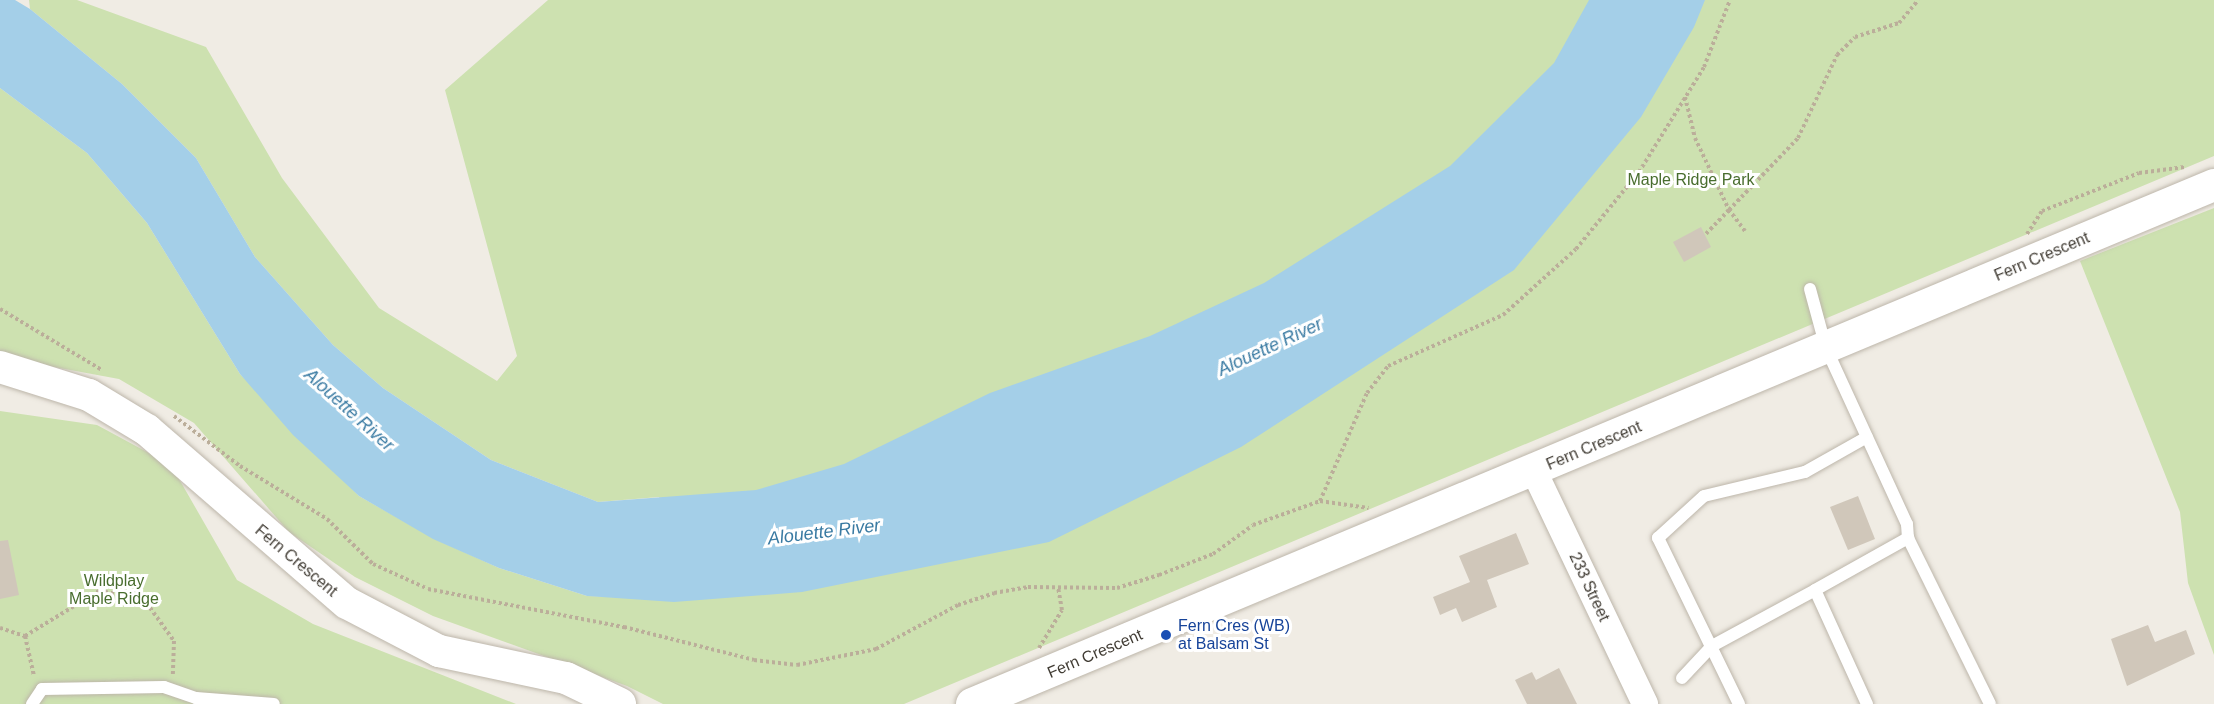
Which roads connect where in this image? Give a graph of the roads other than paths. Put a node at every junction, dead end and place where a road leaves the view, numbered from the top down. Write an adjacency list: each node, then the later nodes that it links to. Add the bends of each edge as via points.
1 (2204, 175): 3 (street, Fern Crescent)
2 (1810, 289): 3 (lane)
3 (1827, 348): 5 (lane); 6 (street, Fern Crescent)
4 (0, 367): 14 (street, Fern Crescent, via 89,395 147,430 347,603 439,651 567,678)
5 (1867, 437): 7 (lane, via 1907,524); 9 (lane, via 1805,472 1704,496 1658,538)
6 (1534, 471): 11 (street, Fern Crescent); 16 (street, 233 Street)
7 (1908, 538): 8 (lane); 19 (lane)
8 (1815, 590): 9 (lane); 18 (lane)
9 (1712, 646): 10 (lane); 17 (lane)
10 (1682, 678)
11 (1035, 681): 15 (street, Fern Crescent)
12 (32, 704): 13 (lane, via 42,689 172,690 196,698)
13 (274, 704)
14 (620, 704)
15 (972, 704)
16 (1645, 704)
17 (1739, 704)
18 (1867, 704)
19 (1990, 704)

